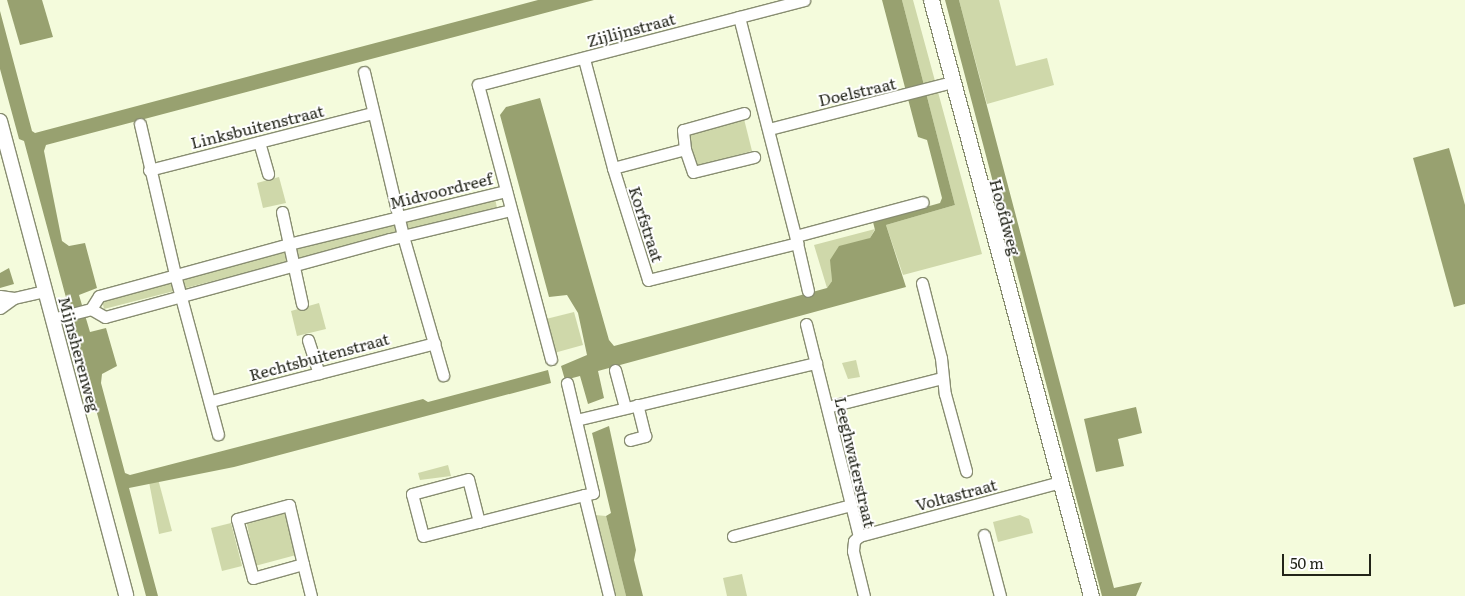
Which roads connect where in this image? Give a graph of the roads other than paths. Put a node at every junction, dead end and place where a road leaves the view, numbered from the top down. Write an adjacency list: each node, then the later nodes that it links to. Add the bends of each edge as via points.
1 (804, 0): 3 (street, Zijlijnstraat)
2 (931, 0): 6 (main road, Hoofdweg, via 949,58)
3 (739, 17): 4 (street, Zijlijnstraat); 11 (street)
4 (584, 58): 15 (street, Korfstraat); 18 (street, Zijlijnstraat, via 478,85)
5 (364, 72): 7 (street)
6 (952, 82): 11 (street, Doelstraat); 56 (main road, Hoofdweg)
7 (372, 113): 12 (street, Linksbuitenstraat); 22 (street)
8 (744, 113): 13 (street, via 683,130)
9 (0, 121): 29 (street, Mijnsherenweg)
10 (140, 124): 16 (street)
11 (769, 130): 24 (street)
12 (259, 142): 16 (street, Linksbuitenstraat); 17 (street)
13 (685, 149): 14 (street, via 692,172); 15 (street)
14 (754, 157)
15 (613, 168): 24 (street, Korfstraat, via 648,280)
16 (149, 170): 27 (street)
17 (268, 174)
18 (506, 191): 20 (street, Midvoordreef); 22 (street, Midvoordreef)
19 (923, 202): 24 (street, Korfstraat)
20 (512, 210): 23 (street, Midvoordreef); 41 (street)
21 (282, 212): 25 (street)
22 (400, 217): 23 (street); 25 (street, Midvoordreef)
23 (403, 236): 26 (street, Midvoordreef); 40 (street)
24 (796, 239): 30 (street)
25 (289, 244): 26 (street); 27 (street, Midvoordreef)
26 (292, 265): 32 (street, Midvoordreef); 34 (street)
27 (175, 275): 32 (street); 36 (street, Midvoordreef, via 100,296)
28 (922, 283): 46 (street, via 941,358)
29 (45, 291): 33 (street); 37 (street, Mijnsherenweg)
30 (808, 291)
31 (0, 296): 33 (street)
32 (181, 297): 36 (street, Midvoordreef, via 105,316); 48 (street)
33 (14, 298): 35 (street)
34 (302, 304)
35 (0, 308)
36 (90, 309): 37 (street, Midvoordreef)
37 (58, 318): 64 (street, Mijnsherenweg)
38 (806, 324): 42 (street, Leeghwaterstraat)
39 (308, 340): 44 (street)
40 (435, 343): 44 (street, Rechtsbuitenstraat); 45 (street)
41 (551, 359)
42 (816, 363): 49 (street); 51 (street, Leeghwaterstraat)
43 (615, 370): 50 (street)
44 (319, 373): 48 (street, Rechtsbuitenstraat)
45 (443, 375)
46 (942, 378): 51 (street); 55 (street)
47 (567, 383): 52 (street)
48 (211, 401): 53 (street)
49 (637, 405): 50 (street); 54 (street, via 645,436)
50 (625, 407): 52 (street)
51 (827, 407): 58 (street, Leeghwaterstraat)
52 (576, 420): 57 (street, via 593,494)
53 (218, 434)
54 (630, 440)
55 (966, 471)
56 (1056, 484): 62 (street, Voltastraat); 69 (main road, Hoofdweg); 70 (main road, Hoofdweg)
57 (584, 496): 59 (street); 66 (street)
58 (851, 505): 61 (street); 62 (street, Leeghwaterstraat)
59 (479, 522): 59 (street, via 423,536 412,494 468,479)
60 (984, 535): 68 (street)
61 (733, 536)
62 (859, 536): 67 (street, Leeghwaterstraat, via 854,541 853,552)
63 (303, 564): 63 (street, via 289,505 237,519 252,578); 65 (street)
64 (126, 596)
65 (311, 596)
66 (609, 596)
67 (864, 596)
68 (1000, 596)
69 (1080, 596)
70 (1091, 596)

